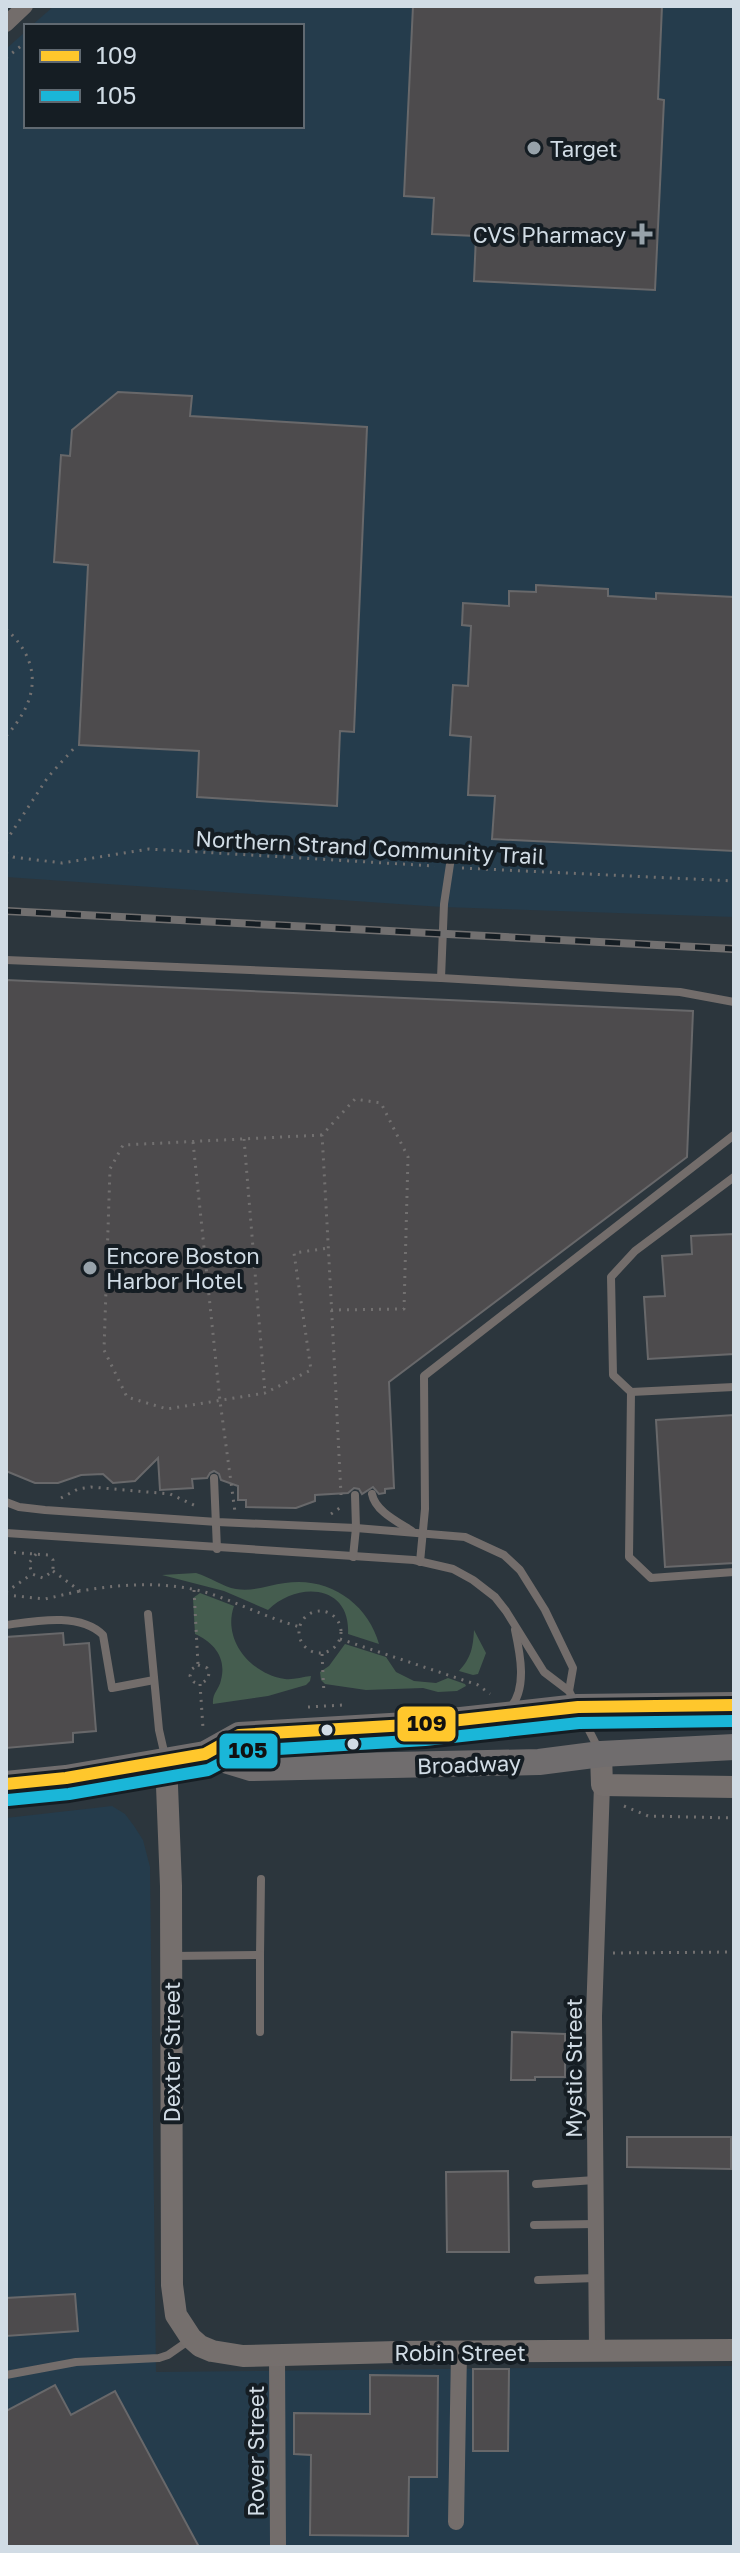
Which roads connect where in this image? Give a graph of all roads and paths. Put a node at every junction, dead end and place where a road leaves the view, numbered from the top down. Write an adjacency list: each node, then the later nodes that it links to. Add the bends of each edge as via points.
1 (25, 6): 2 (street)
2 (6, 24)
3 (24, 44): 4 (path)
4 (6, 58)
5 (6, 629): 6 (path, via 25,651 33,673 29,701)
6 (6, 736)
7 (76, 746): 8 (path, via 48,777)
8 (6, 841)
9 (452, 851): 11 (lane)
10 (6, 853): 11 (path, Northern Strand Community Trail, via 62,863 149,849)
11 (450, 867): 12 (path, Northern Strand Community Trail); 14 (lane)
12 (734, 881)
13 (6, 960): 14 (lane)
14 (441, 978): 15 (lane, via 680,992)
15 (734, 1002)
16 (322, 1135): 18 (path); 23 (path); 24 (path, via 355,1099 381,1103 408,1157 404,1309)
17 (734, 1135): 43 (lane, via 424,1376)
18 (244, 1139): 19 (path); 27 (path)
19 (193, 1142): 28 (path); 28 (path, via 123,1145 110,1169 104,1350 127,1397 167,1409)
20 (734, 1177): 22 (lane)
21 (734, 1188): 22 (lane)
22 (718, 1189): 26 (lane, via 635,1251 611,1277 613,1375)
23 (329, 1248): 24 (path); 27 (path, via 294,1253 311,1370)
24 (331, 1310): 34 (path)
25 (734, 1387): 26 (lane)
26 (631, 1392): 50 (lane, via 629,1557 651,1578)
27 (265, 1393): 28 (path)
28 (220, 1401): 36 (path)
29 (214, 1478): 35 (lane)
30 (372, 1494): 43 (lane, via 385,1513)
31 (55, 1498): 35 (path, via 91,1487 170,1494 197,1507)
32 (355, 1499): 34 (path); 41 (lane)
33 (6, 1502): 38 (lane, via 45,1510)
34 (341, 1505): 37 (path); 40 (path)
35 (217, 1508): 36 (path); 38 (lane)
36 (235, 1509): 39 (path)
37 (324, 1515)
38 (217, 1522): 39 (lane); 44 (lane)
39 (235, 1523): 40 (lane)
40 (345, 1527): 41 (lane)
41 (356, 1528): 43 (lane); 47 (lane)
42 (6, 1533): 44 (lane)
43 (420, 1533): 48 (lane); 65 (lane, via 465,1537 504,1555 520,1570 573,1668)
44 (217, 1549): 47 (lane)
45 (6, 1552): 46 (path)
46 (36, 1554): 49 (path, via 51,1557); 51 (path, via 29,1563)
47 (353, 1557): 48 (lane)
48 (420, 1562): 57 (lane, via 473,1580 495,1597)
49 (53, 1571): 51 (path, via 43,1578); 53 (path)
50 (734, 1572)
51 (32, 1574): 54 (path)
52 (194, 1590): 53 (path, via 138,1584); 58 (path); 61 (path)
53 (80, 1591): 54 (path, via 45,1599)
54 (6, 1594)
55 (148, 1614): 62 (lane)
56 (6, 1625): 62 (lane, via 56,1619 93,1628 103,1635 112,1688)
57 (514, 1625): 65 (lane, via 544,1672); 66 (lane, via 521,1672 514,1703)
58 (300, 1627): 59 (path, via 309,1614 324,1611 340,1624); 60 (path, via 304,1646)
59 (340, 1639): 60 (path, via 335,1648); 66 (path, via 478,1685)
60 (322, 1653): 64 (path)
61 (198, 1665): 63 (path, via 190,1676); 63 (path, via 209,1673)
62 (154, 1680): 71 (lane)
63 (200, 1684): 68 (path)
64 (324, 1694)
65 (574, 1699): 66 (main road, Broadway); 67 (main road, Broadway); 70 (lane)
66 (496, 1705): 68 (main road, Broadway, via 424,1724 239,1735)
67 (734, 1705)
68 (204, 1743): 70 (main road, Broadway, via 251,1768 539,1762); 71 (main road, Broadway)
69 (734, 1747): 70 (main road, Broadway)
70 (601, 1754): 73 (street)
71 (166, 1761): 72 (main road, Broadway); 81 (street, Dexter Street)
72 (6, 1784)
73 (602, 1785): 74 (street); 83 (street, Mystic Street)
74 (734, 1787)
75 (623, 1805): 76 (path, via 648,1816)
76 (734, 1818)
77 (261, 1879): 80 (lane)
78 (734, 1952): 79 (path)
79 (609, 1953)
80 (260, 1955): 81 (lane); 82 (lane)
81 (171, 1956): 89 (street, Dexter Street, via 172,2285 176,2315)
82 (260, 2032)
83 (595, 2180): 84 (lane); 85 (street, Mystic Street)
84 (536, 2184)
85 (595, 2224): 86 (lane); 87 (street, Mystic Street)
86 (534, 2225)
87 (596, 2278): 88 (lane); 91 (street, Mystic Street)
88 (538, 2280)
89 (191, 2338): 93 (street, Robin Street, via 212,2351); 94 (lane, via 159,2358 76,2362)
90 (734, 2350): 91 (street, Robin Street)
91 (597, 2351): 92 (street, Robin Street)
92 (459, 2352): 93 (street, Robin Street); 95 (street)
93 (277, 2354): 96 (street, Rover Street)
94 (6, 2375)
95 (456, 2522)
96 (278, 2547)

